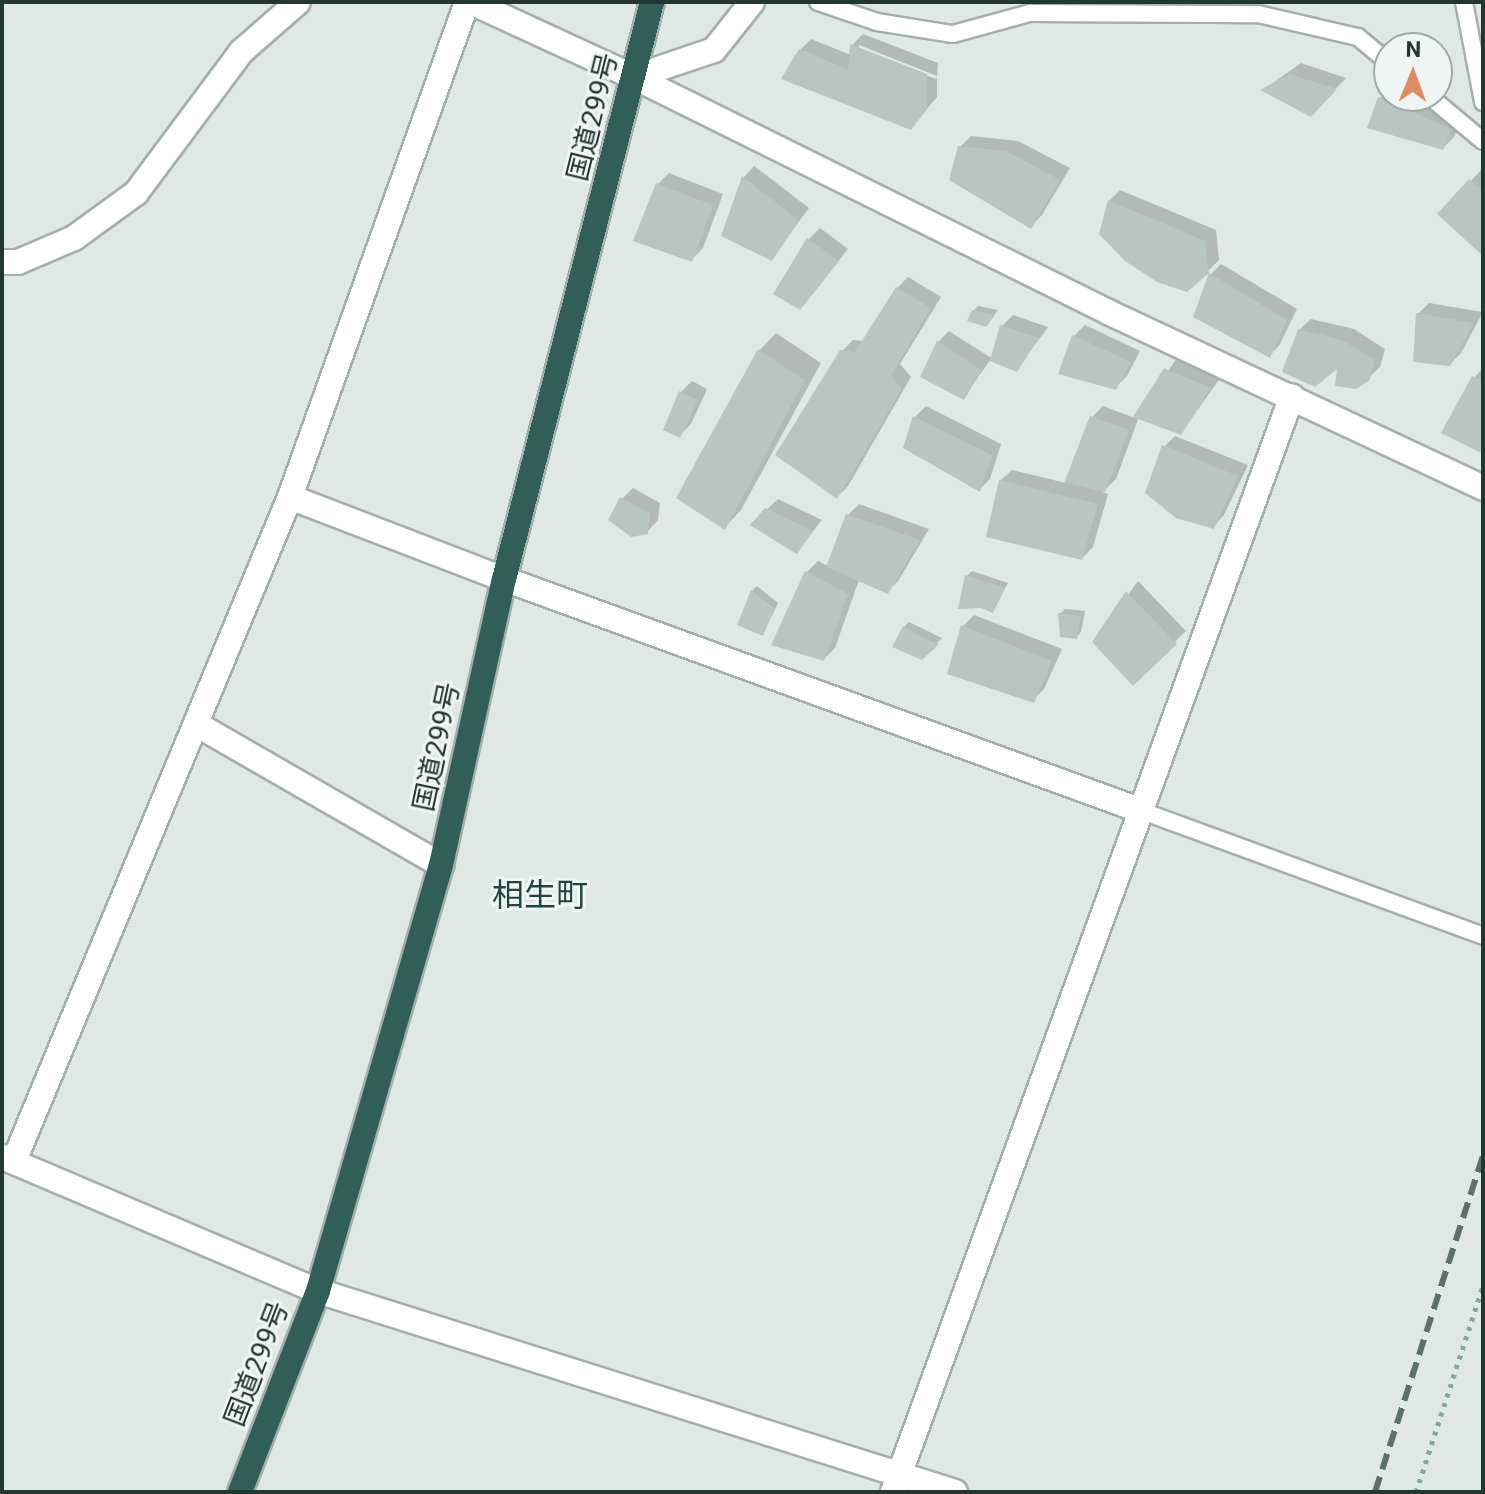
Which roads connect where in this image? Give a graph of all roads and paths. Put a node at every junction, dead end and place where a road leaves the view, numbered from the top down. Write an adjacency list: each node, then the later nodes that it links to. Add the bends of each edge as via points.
1 (298, 2): 12 (street, via 242,51 136,193 74,238 18,262)
2 (469, 2): 8 (street); 15 (street)
3 (652, 2): 8 (highway, 国道299号)
4 (752, 2): 8 (street, via 714,50)
5 (818, 2): 7 (lane, via 877,22 953,34 1030,13 1258,14 1358,37)
6 (1464, 2): 9 (lane)
7 (1373, 50)
8 (634, 77): 13 (street, via 1110,313); 16 (highway, 国道299号)
9 (1483, 102)
10 (1448, 112): 11 (lane)
11 (1483, 141)
12 (2, 262)
13 (1292, 396): 14 (street); 18 (street)
14 (1483, 487)
15 (290, 497): 16 (street); 17 (street)
16 (504, 579): 18 (street); 19 (highway, 国道299号)
17 (196, 724): 19 (street); 21 (street)
18 (1142, 811): 20 (lane); 24 (street)
19 (441, 865): 23 (highway, 国道299号)
20 (1483, 936)
21 (8, 1159): 23 (street)
22 (1483, 1286): 27 (path)
23 (318, 1291): 24 (street); 25 (highway, 国道299号)
24 (896, 1482): 26 (street)
25 (240, 1492)
26 (955, 1492)
27 (1416, 1492)

